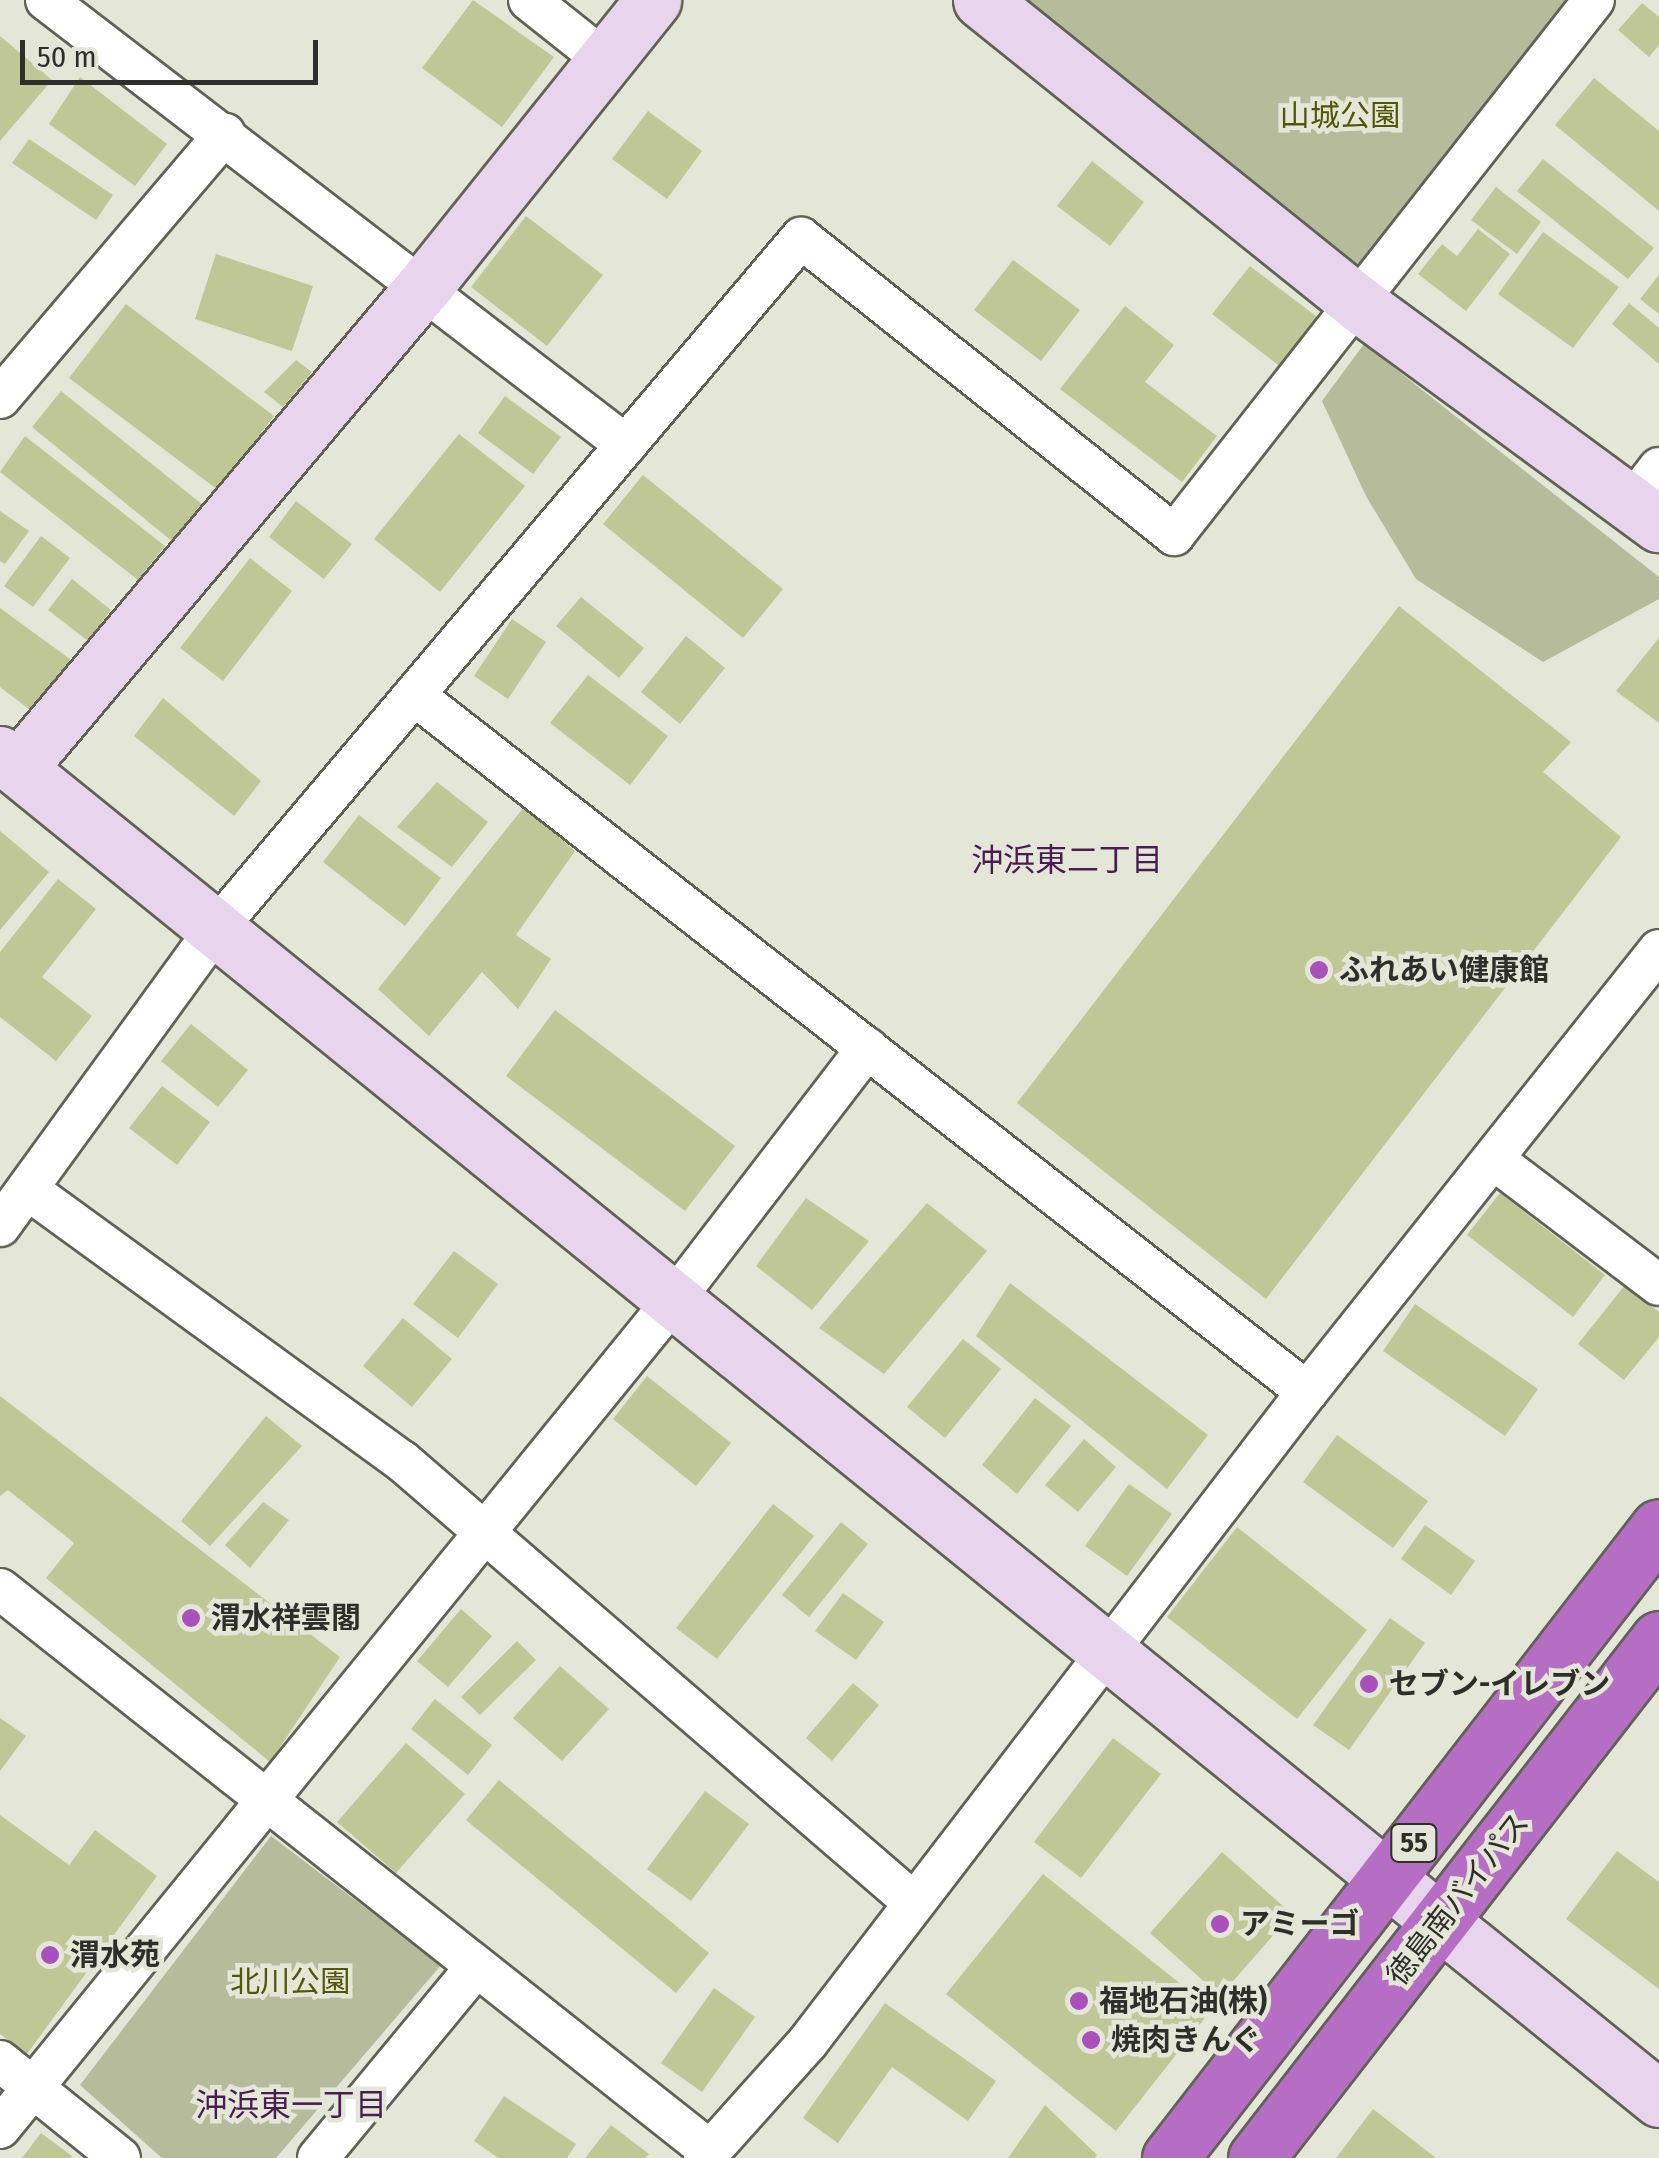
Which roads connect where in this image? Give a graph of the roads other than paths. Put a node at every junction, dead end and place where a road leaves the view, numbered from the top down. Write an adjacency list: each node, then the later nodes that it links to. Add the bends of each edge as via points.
1 (46, 0): 7 (street)
2 (529, 0): 6 (street)
3 (653, 0): 6 (street)
4 (981, 0): 9 (street)
5 (1594, 0): 9 (street)
6 (602, 58): 8 (street)
7 (225, 134): 8 (street); 10 (street)
8 (425, 285): 11 (street); 14 (street)
9 (1359, 304): 11 (street, via 1174,535 801,238); 12 (street)
10 (5, 381)
11 (626, 445): 13 (street)
12 (1650, 498)
13 (414, 694): 15 (street); 17 (street)
14 (9, 761): 15 (street)
15 (215, 930): 19 (street); 22 (street)
16 (1659, 950): 18 (street)
17 (867, 1048): 22 (street); 23 (street)
18 (1493, 1158): 21 (street); 23 (street)
19 (30, 1191): 20 (street); 25 (street, via 402,1461)
20 (0, 1226)
21 (1659, 1285)
22 (673, 1302): 25 (street); 28 (street)
23 (1307, 1392): 28 (street)
24 (1659, 1527): 30 (highway, 55)
25 (484, 1533): 29 (street); 31 (street)
26 (0, 1589): 29 (street)
27 (1659, 1639): 32 (highway, 徳島南バイパス / 55)
28 (1110, 1656): 30 (street); 31 (street)
29 (266, 1800): 33 (street); 35 (street)
30 (1386, 1879): 32 (street); 41 (highway, 55)
31 (914, 1903): 38 (street, via 808,2042)
32 (1440, 1922): 36 (street); 42 (highway, 徳島南バイパス / 55)
33 (476, 1968): 38 (street); 40 (street)
34 (0, 2061): 35 (street)
35 (33, 2086): 37 (street); 39 (street)
36 (1659, 2099)
37 (0, 2128)
38 (707, 2155)
39 (120, 2158)
40 (318, 2158)
41 (1170, 2158)
42 (1256, 2158)

